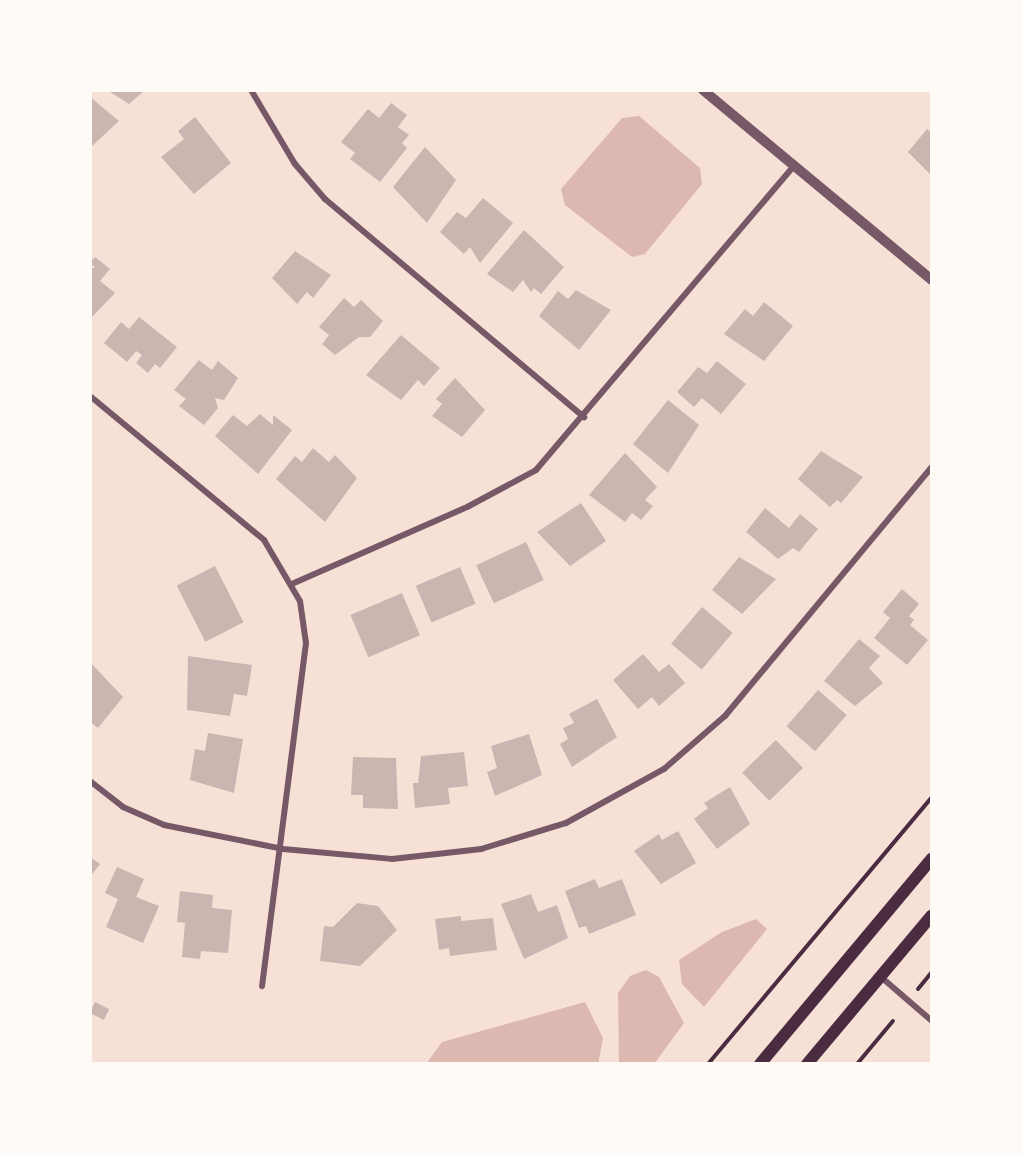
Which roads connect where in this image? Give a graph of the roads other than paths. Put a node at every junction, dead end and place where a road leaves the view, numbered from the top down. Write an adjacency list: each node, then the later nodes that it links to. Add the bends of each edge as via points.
1 (250, 90): 6 (street, via 295,164 325,199)
2 (703, 90): 3 (street)
3 (793, 167): 4 (street); 6 (street)
4 (932, 280)
5 (90, 396): 8 (street, via 258,534)
6 (584, 417): 8 (street, via 526,477)
7 (932, 467): 10 (street, via 725,716 664,769 617,799 518,840 443,855 392,859)
8 (294, 583): 10 (street, via 306,643)
9 (90, 781): 10 (street, via 123,807 164,825)
10 (283, 849): 14 (street)
11 (932, 858): 16 (main road)
12 (932, 915): 13 (main road)
13 (881, 977): 15 (street); 17 (main road)
14 (262, 986)
15 (932, 1021)
16 (760, 1064)
17 (807, 1064)

